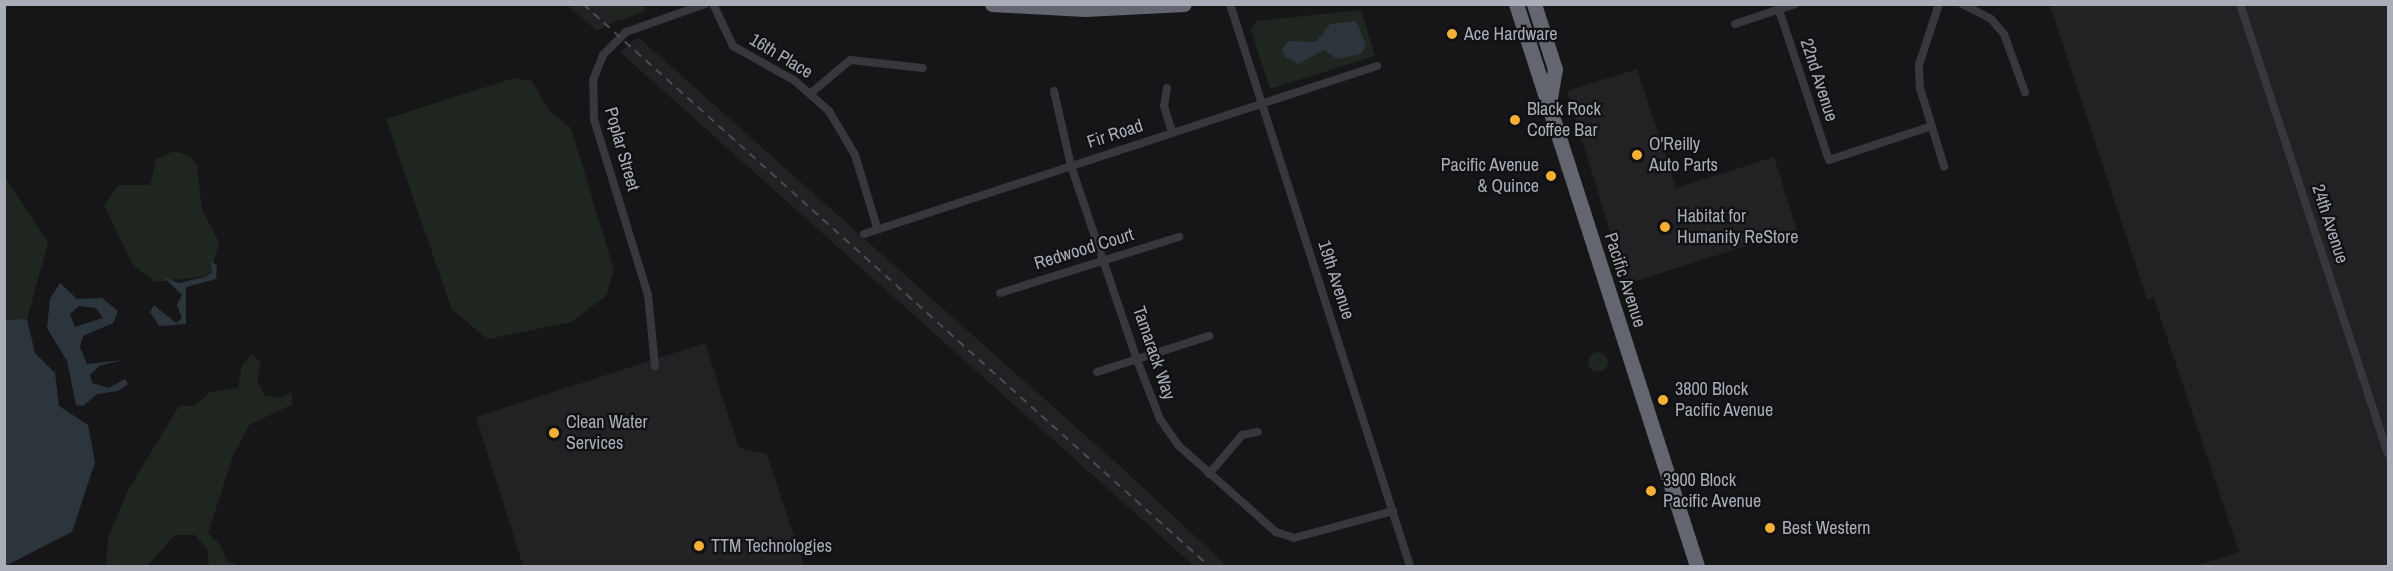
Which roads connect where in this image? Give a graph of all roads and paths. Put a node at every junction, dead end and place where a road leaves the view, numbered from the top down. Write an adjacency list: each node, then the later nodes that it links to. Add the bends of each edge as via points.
1 (705, 4): 33 (street, Poplar Street, via 626,32 603,55 593,80 594,119 648,295)
2 (713, 4): 19 (street, 16th Place, via 733,46)
3 (992, 4): 4 (highway, via 1085,9)
4 (1184, 4)
5 (1230, 4): 20 (street, 19th Avenue)
6 (1534, 4): 21 (highway, via 1555,69)
7 (1795, 4): 12 (street)
8 (1939, 4): 22 (street, via 1919,65)
9 (1962, 4): 18 (street, via 1991,19 2004,34)
10 (2240, 4): 36 (street, 24th Avenue)
11 (1515, 7): 21 (highway, Pacific Avenue)
12 (1779, 10): 13 (street); 22 (street, 22nd Avenue, via 1829,160)
13 (1735, 24)
14 (1377, 66): 20 (street, Fir Road)
15 (923, 68): 19 (street, via 850,60)
16 (1167, 88): 23 (street, via 1164,106)
17 (1054, 91): 24 (street, Tamarack Way)
18 (2025, 92)
19 (811, 93): 26 (street, 16th Place, via 843,131)
20 (1262, 103): 23 (street, Fir Road); 38 (street, 19th Avenue)
21 (1549, 105): 40 (highway, Pacific Avenue)
22 (1932, 126): 25 (street)
23 (1172, 133): 24 (street, Fir Road)
24 (1071, 166): 26 (street, Fir Road); 29 (street, Tamarack Way)
25 (1944, 166)
26 (878, 230): 27 (street, Fir Road)
27 (864, 234)
28 (1179, 237): 29 (street, Redwood Court)
29 (1106, 260): 30 (street, Redwood Court); 32 (street, Tamarack Way)
30 (1000, 293)
31 (1209, 336): 32 (street)
32 (1137, 360): 34 (street); 37 (street, Tamarack Way, via 1160,419)
33 (655, 366)
34 (1097, 372)
35 (1258, 432): 37 (street, via 1242,435)
36 (2388, 453)
37 (1209, 474): 38 (street, Tamarack Way, via 1276,532 1294,538)
38 (1393, 510): 39 (street, 19th Avenue)
39 (1410, 567)
40 (1697, 567)

